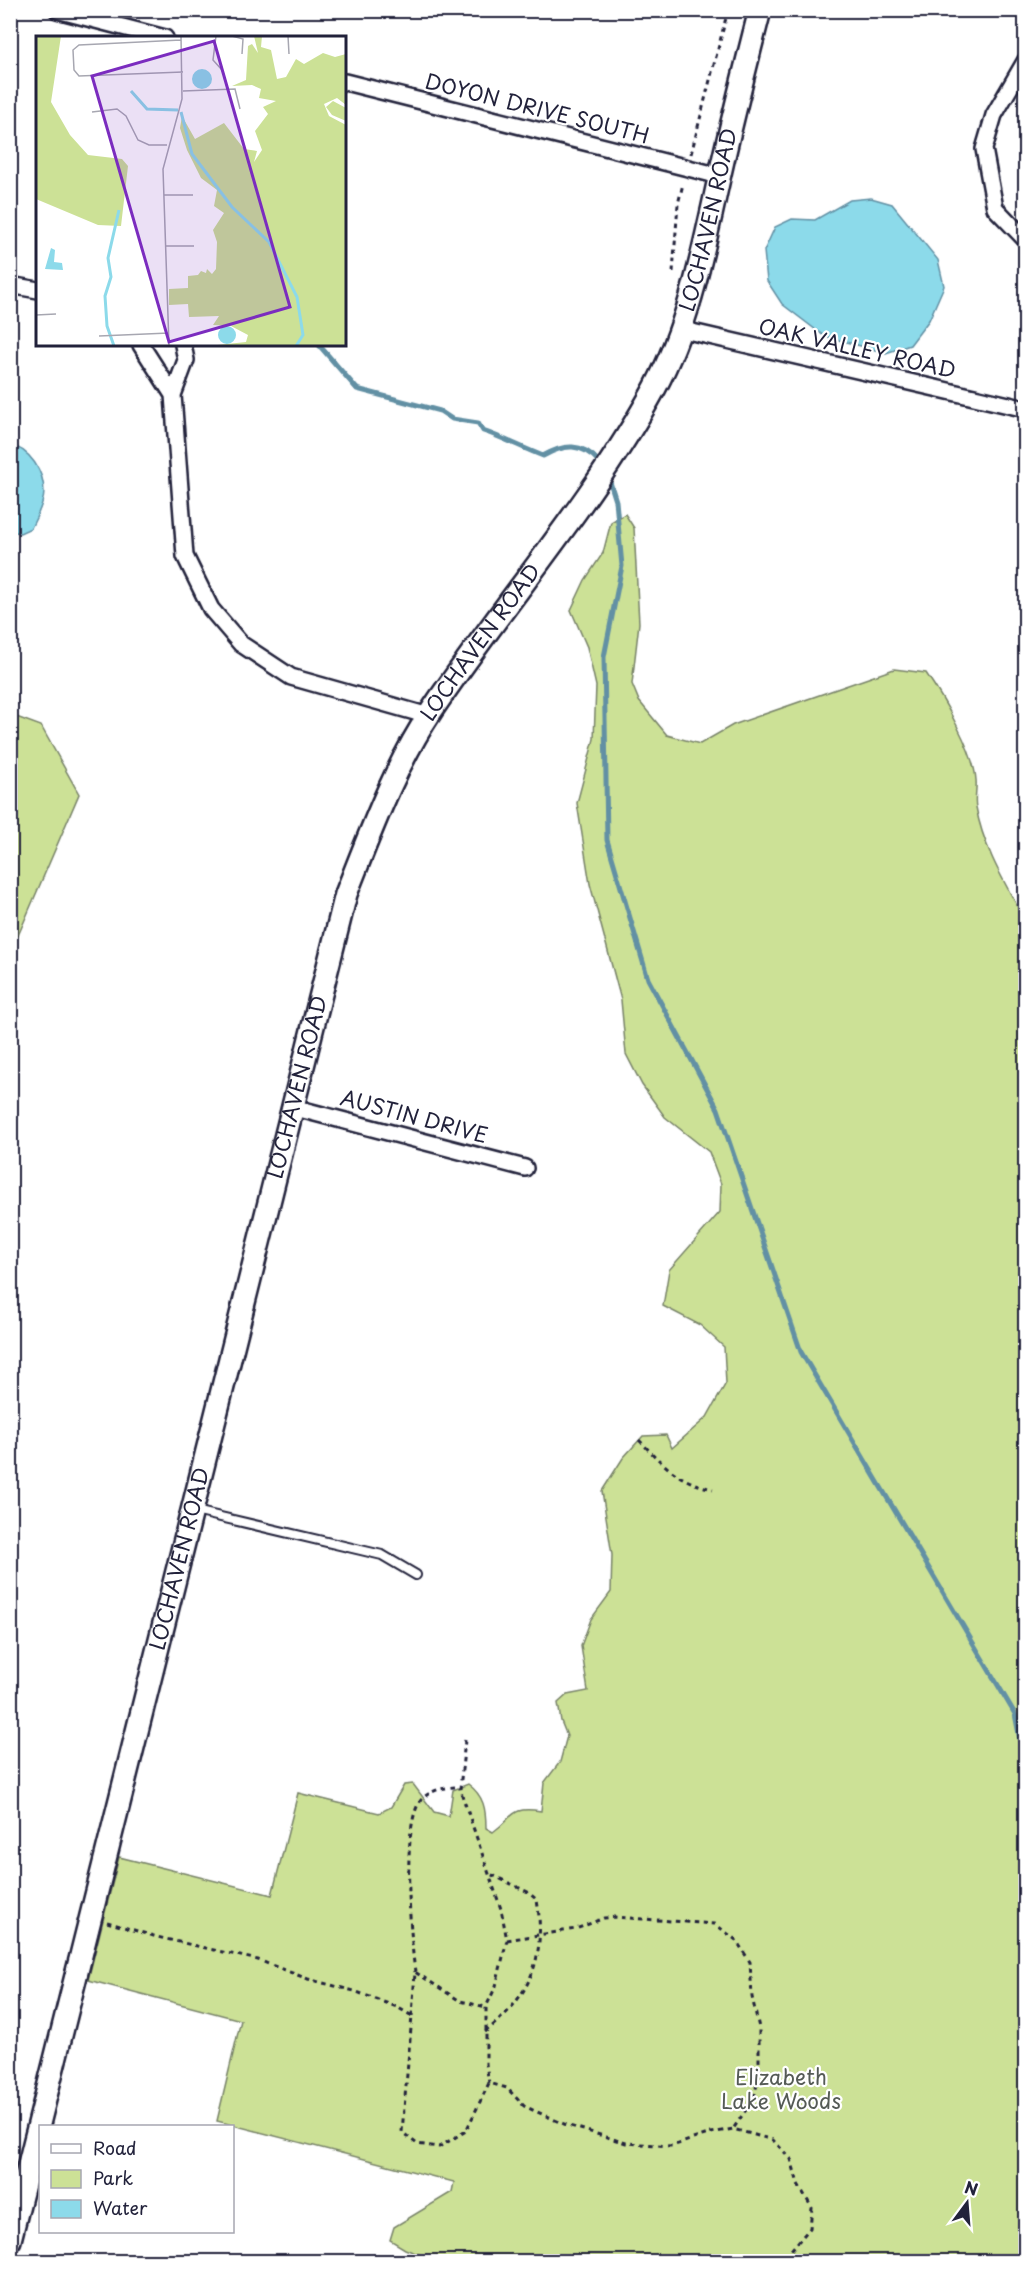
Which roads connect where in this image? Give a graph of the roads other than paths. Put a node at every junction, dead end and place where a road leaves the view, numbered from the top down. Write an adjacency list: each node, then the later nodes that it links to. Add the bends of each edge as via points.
1 (57, 10): 3 (street)
2 (760, 10): 6 (street, LOCHAVEN ROAD)
3 (157, 36)
4 (1026, 60): 7 (street, via 994,115 984,148 995,208)
5 (346, 82): 6 (street, DOYON DRIVE SOUTH)
6 (720, 176): 10 (street, LOCHAVEN ROAD)
7 (1026, 240)
8 (10, 285): 9 (street)
9 (36, 290)
10 (679, 329): 14 (street, OAK VALLEY ROAD); 15 (street, LOCHAVEN ROAD, via 656,385 606,469)
11 (142, 346): 13 (street)
12 (183, 346): 13 (street, via 186,360)
13 (173, 395): 15 (street, via 185,556 211,609 241,644 291,677)
14 (1026, 409)
15 (429, 716): 16 (street, LOCHAVEN ROAD, via 391,785 346,894)
16 (292, 1107): 17 (street, AUSTIN DRIVE); 18 (street, LOCHAVEN ROAD)
17 (525, 1168)
18 (193, 1510): 19 (lane, via 382,1555); 20 (street, LOCHAVEN ROAD)
19 (416, 1575)
20 (15, 2205): 21 (street, LOCHAVEN ROAD)
21 (10, 2240)

